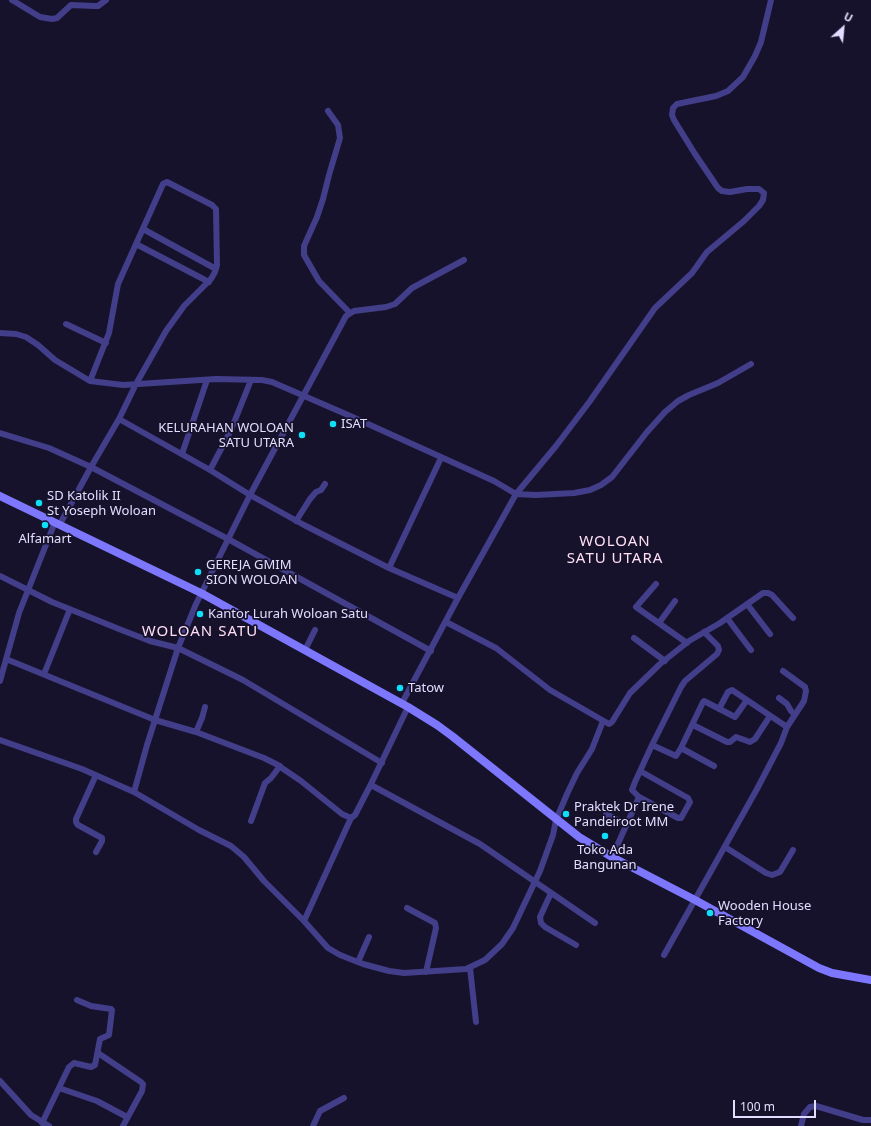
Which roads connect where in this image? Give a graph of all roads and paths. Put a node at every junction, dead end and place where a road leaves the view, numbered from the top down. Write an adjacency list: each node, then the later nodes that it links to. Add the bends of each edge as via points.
1 (12, 0): 2 (street, via 40,17 52,19 57,18 71,5 98,6)
2 (106, 0)
3 (771, 0): 27 (street, via 755,56 743,77 728,91 716,96 677,104 672,115 694,154 718,188 730,192 759,188 764,193 763,200 744,221 707,252 692,273 654,308 582,412)
4 (328, 111): 10 (street, via 338,125 340,138 317,217 304,246 304,255 319,281)
5 (143, 229): 6 (street); 8 (street); 8 (street, via 166,182 207,202 216,209)
6 (136, 244): 9 (street); 13 (street, via 118,284)
7 (464, 260): 10 (street, via 412,288 395,304)
8 (216, 269): 9 (street)
9 (208, 282): 18 (street, via 184,306 166,330)
10 (350, 313): 19 (street, via 346,316)
11 (66, 324): 13 (street)
12 (0, 333): 17 (street, via 26,337 55,360)
13 (106, 343): 17 (street)
14 (751, 364): 27 (street, via 718,383 678,401 647,432 612,477 601,485 574,493)
15 (207, 380): 16 (street); 18 (street); 22 (street)
16 (252, 380): 19 (street, via 272,382); 25 (street, via 231,430)
17 (90, 381): 18 (street)
18 (136, 384): 20 (street)
19 (304, 395): 23 (street); 28 (street)
20 (119, 419): 22 (street); 24 (street)
21 (0, 433): 24 (street, via 49,448)
22 (182, 454): 25 (street)
23 (441, 458): 27 (street, via 494,481); 33 (street)
24 (91, 467): 31 (street); 32 (street)
25 (210, 470): 28 (street)
26 (325, 484): 30 (street, via 310,499)
27 (516, 494): 38 (street)
28 (250, 495): 30 (street); 32 (street)
29 (0, 496): 31 (main road)
30 (296, 520): 33 (street)
31 (58, 523): 36 (street); 37 (main road)
32 (228, 539): 37 (street); 54 (street)
33 (389, 568): 38 (street)
34 (0, 576): 36 (street)
35 (656, 584): 45 (street, via 636,607)
36 (27, 590): 41 (street); 55 (street)
37 (201, 593): 51 (street); 52 (main road)
38 (458, 598): 44 (street)
39 (675, 601): 45 (street)
40 (747, 604): 42 (street); 43 (street, via 768,593); 48 (street)
41 (70, 609): 51 (street, via 150,641); 58 (street)
42 (727, 618): 47 (street); 53 (street)
43 (793, 618)
44 (446, 622): 54 (street); 68 (street, via 496,648 550,690)
45 (659, 623): 50 (street)
46 (315, 630): 52 (street)
47 (704, 632): 50 (street); 73 (street, via 719,650 681,687)
48 (770, 634)
49 (634, 638): 56 (street)
50 (687, 643): 56 (street)
51 (178, 648): 67 (street); 75 (street, via 243,680)
52 (305, 650): 62 (main road)
53 (751, 650)
54 (430, 651): 62 (street)
55 (6, 659): 58 (street); 59 (street)
56 (665, 661): 68 (street, via 630,693 612,722 609,724)
57 (783, 671): 65 (street, via 806,689 804,701)
58 (44, 674): 67 (street)
59 (0, 681)
60 (779, 698): 65 (street)
61 (747, 700): 64 (street, via 735,717); 64 (street, via 731,690); 66 (street)
62 (405, 705): 75 (street); 86 (main road, via 447,732)
63 (205, 707): 71 (street)
64 (719, 709): 69 (street, via 704,701)
65 (795, 715): 70 (street)
66 (770, 716): 69 (street, via 755,739 750,742 736,737 726,742); 70 (street)
67 (155, 720): 71 (street); 81 (street)
68 (603, 721): 86 (street)
69 (693, 725): 74 (street)
70 (787, 727): 88 (street, via 781,743)
71 (196, 732): 76 (street, via 254,753)
72 (0, 740): 79 (street)
73 (652, 745): 74 (street, via 673,756 676,756); 78 (street)
74 (681, 748): 77 (street)
75 (382, 763): 80 (street)
76 (280, 766): 84 (street, via 342,814); 85 (street, via 265,783)
77 (714, 766)
78 (640, 771): 82 (street, via 632,790); 82 (street, via 690,801 680,818)
79 (96, 775): 81 (street); 90 (street, via 76,819 78,825 102,838)
80 (371, 785): 84 (street, via 356,815); 92 (street, via 480,844)
81 (134, 792): 96 (street, via 238,850 270,888)
82 (639, 798): 87 (street)
83 (606, 814): 87 (street)
84 (351, 818): 96 (street)
85 (251, 820)
86 (556, 820): 91 (main road); 92 (street)
87 (627, 825): 91 (street)
88 (725, 847): 89 (street, via 772,875 780,872); 94 (street)
89 (793, 850)
90 (96, 852)
91 (612, 857): 94 (main road)
92 (535, 881): 93 (street); 102 (street, via 508,936 485,960)
93 (551, 893): 97 (street); 99 (street, via 540,917 541,923 545,928)
94 (695, 900): 100 (street); 104 (main road, via 819,968)
95 (407, 908): 103 (street, via 430,920 436,928)
96 (304, 921): 101 (street, via 328,948 340,956)
97 (595, 923)
98 (369, 936): 101 (street)
99 (576, 945)
100 (664, 955)
101 (358, 962): 103 (street, via 398,973)
102 (470, 968): 103 (street); 106 (street)
103 (426, 972)
104 (871, 980)
105 (77, 1000): 107 (street, via 112,1010 109,1035 100,1039)
106 (476, 1022)
107 (98, 1054): 109 (street, via 93,1066 71,1064); 111 (street, via 143,1084)
108 (0, 1081): 113 (street, via 30,1115)
109 (59, 1088): 111 (street, via 97,1101); 113 (street)
110 (344, 1098): 116 (street, via 320,1111)
111 (127, 1117): 115 (street)
112 (871, 1120): 117 (street, via 816,1106 810,1107 804,1114)
113 (42, 1123): 114 (street)
114 (50, 1126)
115 (123, 1126)
116 (313, 1126)
117 (801, 1126)

